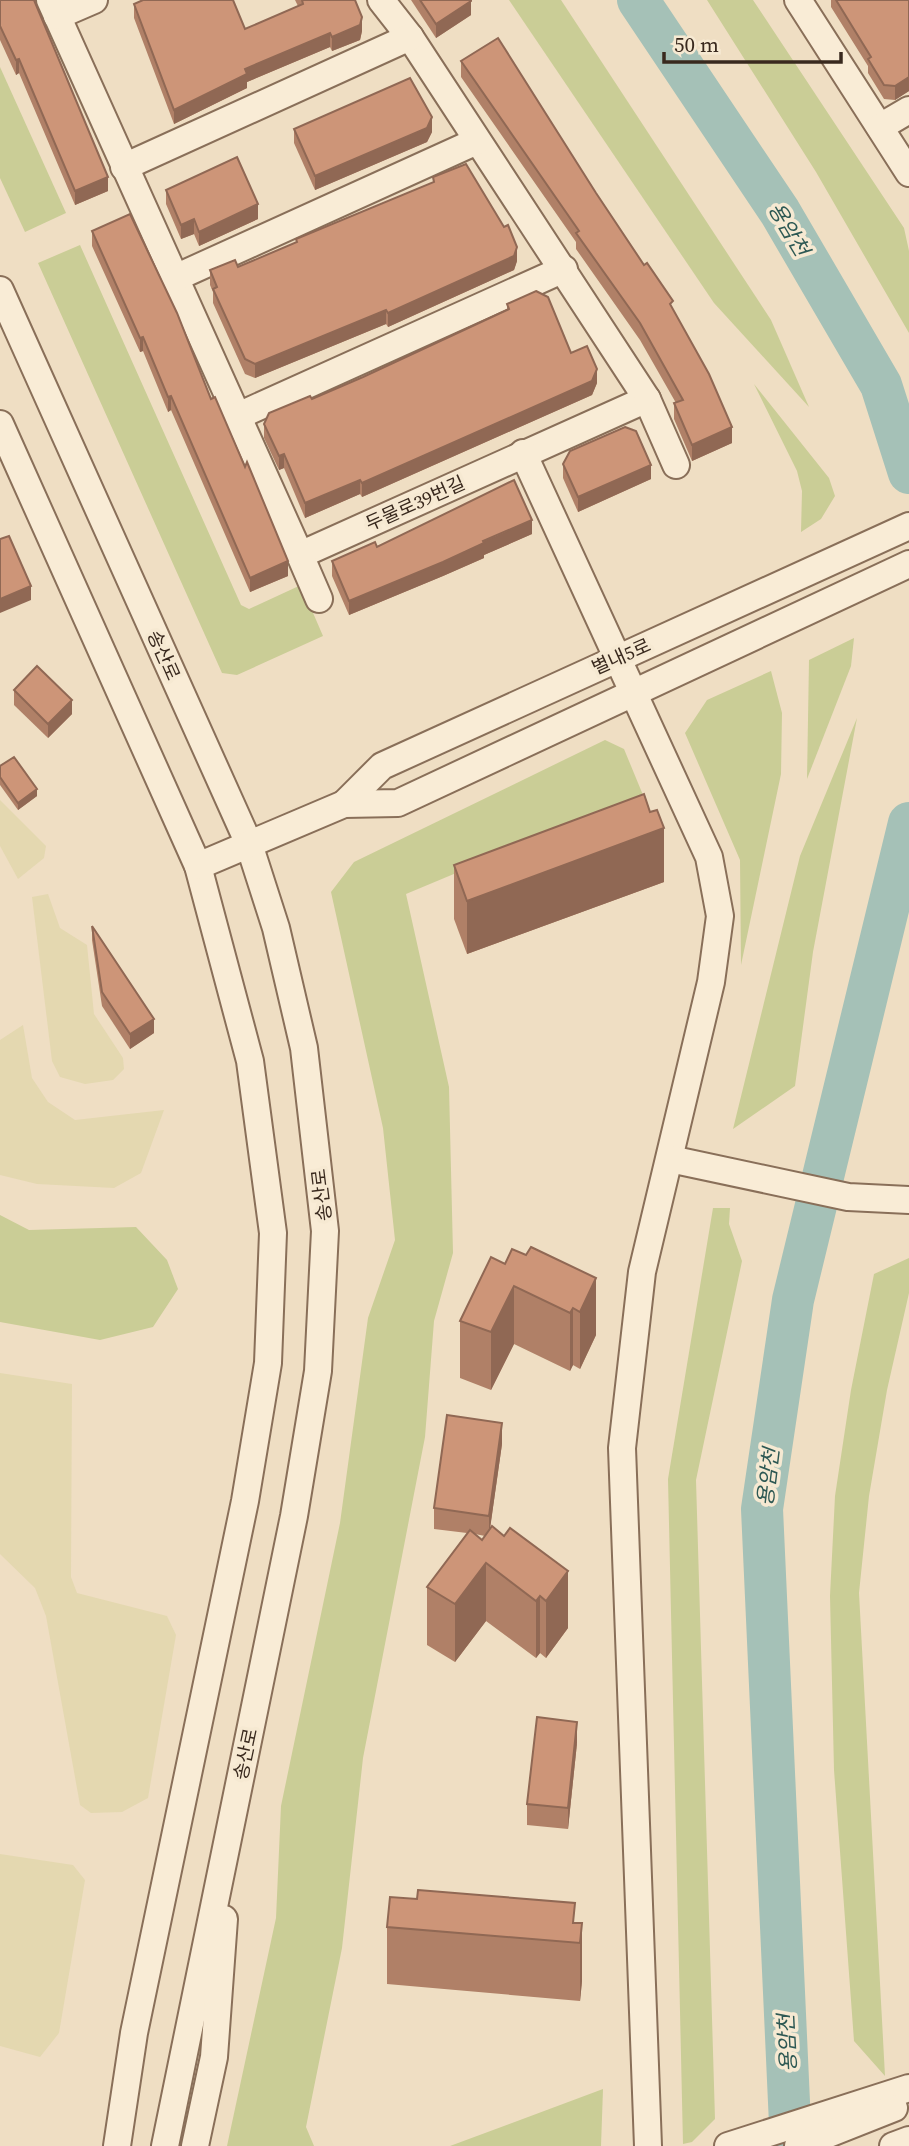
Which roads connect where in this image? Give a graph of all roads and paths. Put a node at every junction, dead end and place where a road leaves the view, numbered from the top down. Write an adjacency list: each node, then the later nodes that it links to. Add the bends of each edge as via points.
1 (94, 0): 4 (street)
2 (381, 0): 5 (street)
3 (803, 2): 7 (street)
4 (53, 8): 9 (street)
5 (410, 37): 8 (street); 9 (street)
6 (909, 110): 7 (street)
7 (880, 127): 10 (street)
8 (477, 141): 11 (street); 12 (street)
9 (124, 167): 12 (street)
10 (909, 173)
11 (564, 269): 14 (street); 15 (street)
12 (175, 278): 15 (street)
13 (0, 290): 26 (street, 송산로)
14 (647, 399): 17 (street, 두물로39번길); 18 (street)
15 (238, 416): 20 (street)
16 (0, 424): 27 (street)
17 (523, 453): 20 (street, 두물로39번길); 23 (street)
18 (676, 466)
19 (909, 526): 23 (street, 별내5로)
20 (300, 555): 22 (street)
21 (909, 564): 24 (street, 별내5로)
22 (319, 599)
23 (617, 657): 24 (street); 25 (street, 별내5로, via 382,766)
24 (634, 693): 25 (street, 별내5로, via 398,803); 28 (street, via 709,856 720,916 711,982)
25 (344, 804): 26 (street, 별내5로)
26 (248, 844): 27 (street, 별내5로); 30 (street, 송산로, via 276,928 303,1048 325,1231 318,1371 295,1517)
27 (198, 866): 31 (street, via 250,1061 273,1233 268,1363 245,1501)
28 (670, 1159): 29 (street, via 848,1197); 39 (street, via 642,1272 622,1448)
29 (909, 1200)
30 (232, 1815): 37 (street, 송산로); 38 (street, via 214,2057)
31 (132, 2055): 35 (street); 36 (street)
32 (909, 2088): 40 (street)
33 (909, 2102): 41 (street)
34 (909, 2140): 42 (street)
35 (99, 2146)
36 (117, 2146)
37 (165, 2146)
38 (195, 2146)
39 (648, 2146)
40 (728, 2146)
41 (798, 2146)
42 (893, 2146)

